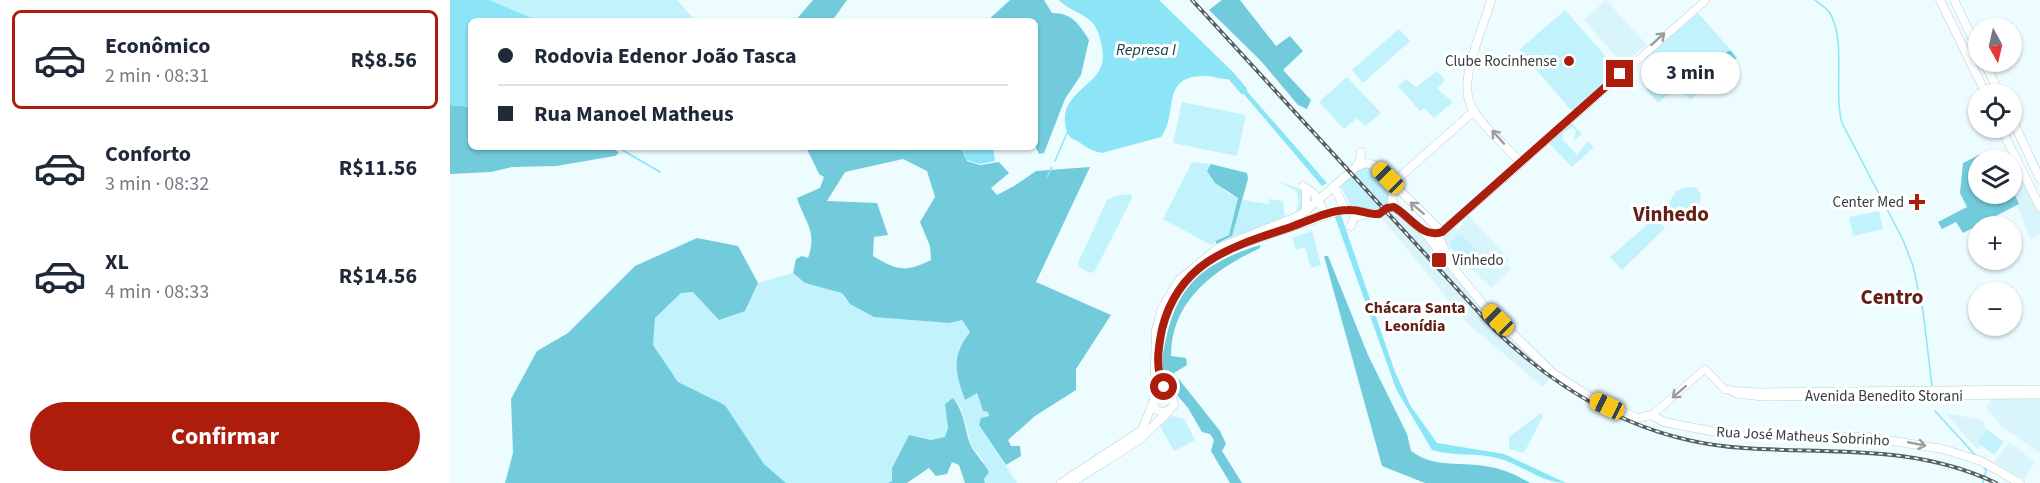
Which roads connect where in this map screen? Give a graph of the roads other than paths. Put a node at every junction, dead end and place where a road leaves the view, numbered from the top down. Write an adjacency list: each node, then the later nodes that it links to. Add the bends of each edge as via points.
1 (1491, 0): 8 (main road, via 1468,77 1467,92)
2 (1706, 0): 12 (main road, one-way to 2)
3 (1940, 0): 5 (main road)
4 (1956, 2): 5 (main road); 6 (main road)
5 (1949, 20): 7 (main road)
6 (1968, 29)
7 (1981, 84)
8 (1474, 111): 12 (main road, one-way to 8); 15 (main road)
9 (2007, 138): 22 (main road)
10 (2020, 138): 14 (main road)
11 (1361, 152): 13 (main road)
12 (1521, 163): 33 (main road)
13 (1356, 167): 15 (main road, via 1374,165); 16 (main road)
14 (2040, 179)
15 (1394, 182): 19 (main road); 20 (main road)
16 (1334, 186): 18 (main road); 24 (main road)
17 (1306, 188): 18 (main road, via 1303,186); 21 (main road); 25 (main road)
18 (1327, 193): 21 (main road)
19 (1401, 194): 20 (main road); 33 (main road, one-way to 19)
20 (1392, 197): 23 (main road)
21 (1318, 201): 25 (main road); 27 (main road)
22 (2040, 207)
23 (1396, 208): 26 (main road); 32 (main road)
24 (1347, 210): 26 (main road); 27 (main road); 28 (main road)
25 (1306, 211): 29 (main road)
26 (1372, 214): 28 (main road)
27 (1326, 215): 31 (main road)
28 (1356, 216): 30 (main road)
29 (1285, 222): 31 (main road); 39 (main road, via 1218,248 1179,280 1162,308 1156,330)
30 (1351, 226)
31 (1278, 231): 38 (main road, via 1217,254 1179,288 1165,317 1158,350 1160,376)
32 (1424, 232): 33 (main road); 34 (main road)
33 (1442, 232): 34 (main road, via 1439,238)
34 (1452, 266): 41 (main road, Rua José Matheus Sobrinho, via 1486,308 1553,373 1625,413 1642,418)
35 (1730, 389): 36 (main road, Avenida Benedito Storani); 37 (main road, Avenida Benedito Storani, via 1736,394 1763,397); 41 (main road, Avenida Benedito Storani, one-way to 41, via 1724,389 1705,369)
36 (2040, 389)
37 (2040, 395)
38 (1171, 396): 39 (main road, via 1162,393); 40 (main road, via 1174,405)
39 (1153, 402): 40 (main road, via 1158,411); 42 (main road, via 1142,430)
40 (1168, 412): 43 (main road, via 1139,440)
41 (1652, 415): 44 (main road, Rua José Matheus Sobrinho, one-way to 44, via 1664,422 1731,435 1894,439 1981,461)
42 (1061, 483)
43 (1071, 483)
44 (2020, 483)

